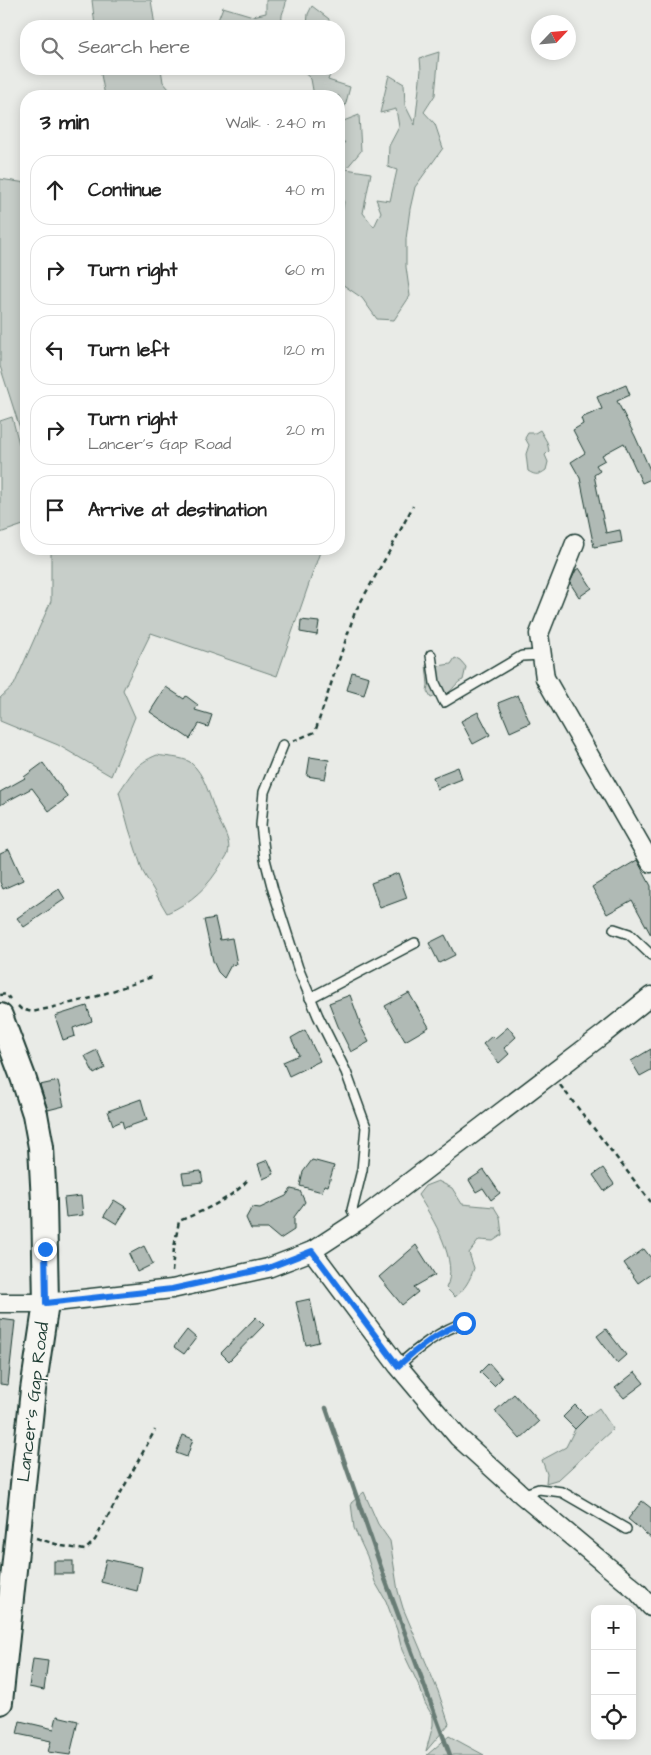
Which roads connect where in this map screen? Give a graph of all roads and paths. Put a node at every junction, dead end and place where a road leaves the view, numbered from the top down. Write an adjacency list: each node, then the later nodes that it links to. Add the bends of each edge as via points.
1 (413, 506): 5 (path, via 355,612 315,732)
2 (575, 543): 4 (street, via 539,634)
3 (431, 655): 4 (lane, via 435,683 444,702 522,656)
4 (542, 655): 6 (street, via 545,678)
5 (283, 745): 13 (lane, via 264,792 261,825 273,890)
6 (651, 863)
7 (614, 929): 9 (lane, via 628,934)
8 (415, 943): 13 (lane)
9 (651, 955)
10 (152, 977): 11 (path, via 92,998 32,1012 21,1009 6,994)
11 (0, 995)
12 (651, 996): 15 (street)
13 (310, 998): 18 (lane, via 346,1072 366,1127 362,1170 352,1210)
14 (0, 1016): 22 (main road, Lancer's Gap Road, via 35,1114 41,1147)
15 (552, 1074): 17 (path); 18 (street)
16 (247, 1180): 20 (path, via 238,1190 207,1209 179,1221)
17 (651, 1202)
18 (358, 1221): 19 (street)
19 (312, 1251): 20 (street, via 268,1268); 24 (street)
20 (172, 1289): 22 (street)
21 (0, 1303): 22 (street)
22 (46, 1303): 28 (main road, Lancer's Gap Road)
23 (464, 1323): 24 (lane, via 409,1355)
24 (398, 1366): 26 (street, via 458,1437)
25 (155, 1430): 28 (path, via 95,1540 85,1550)
26 (522, 1495): 27 (lane, via 539,1489 562,1492); 30 (street, via 637,1591)
27 (626, 1529)
28 (18, 1532): 29 (main road, Lancer's Gap Road)
29 (6, 1601): 31 (main road, Lancer's Gap Road)
30 (651, 1607)
31 (0, 1702)

